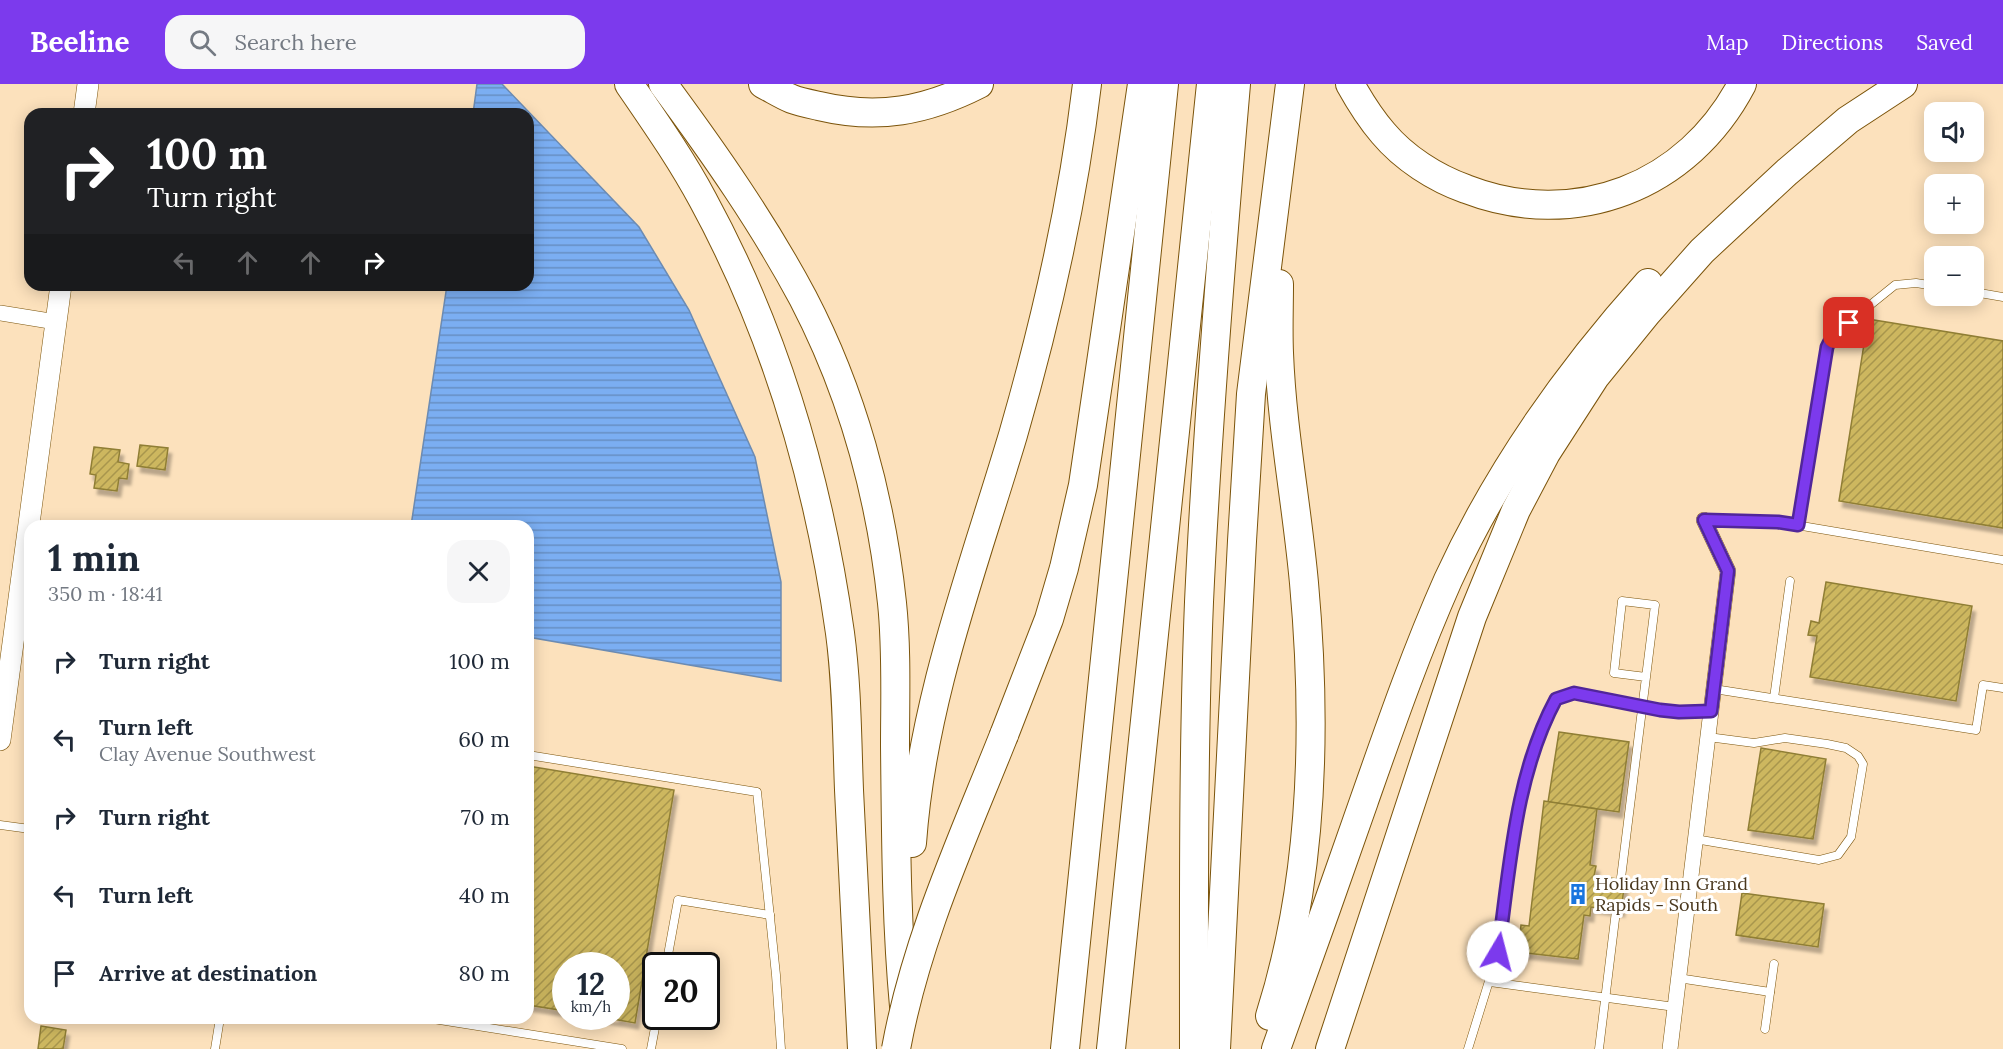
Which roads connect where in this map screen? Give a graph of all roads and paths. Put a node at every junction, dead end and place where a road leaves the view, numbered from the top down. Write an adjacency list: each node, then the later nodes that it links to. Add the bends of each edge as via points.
1 (88, 84): 15 (main road)
2 (629, 84): 60 (highway, via 703,200 733,262 794,417 814,492 840,635)
3 (663, 84): 62 (highway, via 741,194 803,299 850,410 873,488 892,605 896,891)
4 (764, 84): 5 (highway, via 792,99 868,113 926,106)
5 (979, 84)
6 (1087, 84): 62 (highway, via 1072,182 1040,334 941,672 924,748 909,894)
7 (1142, 84): 61 (highway, bridge, via 1083,485 1064,568 1049,619 934,910)
8 (1164, 84): 63 (highway)
9 (1211, 84): 64 (highway)
10 (1236, 84): 65 (highway, via 1199,602)
11 (1290, 84): 17 (highway)
12 (1350, 84): 13 (highway, via 1384,135 1447,183 1505,201 1564,205 1601,199 1670,168 1720,120)
13 (1742, 84)
14 (1903, 84): 16 (highway)
15 (85, 108)
16 (1848, 120): 68 (highway, via 1760,179 1691,239 1608,327 1533,428 1449,579 1415,660); 69 (highway, via 1702,251 1595,377 1546,453 1516,510 1472,617)
17 (1283, 144): 66 (highway, via 1251,394); 67 (highway, via 1279,352 1304,583 1311,757 1305,842 1292,928)
18 (1924, 284): 26 (lane, via 1895,285 1833,335 1827,347)
19 (60, 291): 23 (main road)
20 (1984, 294): 21 (lane)
21 (2003, 297)
22 (0, 313): 23 (street)
23 (56, 322): 24 (main road)
24 (29, 520)
25 (1704, 520): 26 (lane); 32 (street, via 1728,571)
26 (1798, 525): 27 (lane)
27 (2003, 560)
28 (24, 561): 37 (main road)
29 (1791, 581): 33 (lane)
30 (1646, 677): 30 (lane, via 1655,605 1622,601 1614,673); 34 (lane)
31 (2003, 688): 33 (lane, via 1983,685 1976,730)
32 (1713, 689): 33 (lane); 35 (street)
33 (1774, 698)
34 (1642, 707): 35 (lane); 42 (lane); 48 (lane, via 1574,693 1556,699 1545,720 1520,800 1498,952)
35 (1711, 711): 36 (street)
36 (1708, 737): 41 (street); 41 (lane, via 1754,743 1785,738 1827,744 1846,748 1863,764 1851,837 1838,855 1820,860)
37 (0, 740)
38 (534, 756): 44 (lane, via 757,792)
39 (0, 825): 40 (lane)
40 (24, 828)
41 (1695, 839): 47 (street)
42 (1621, 878)
43 (1616, 911): 50 (lane)
44 (770, 915): 45 (lane, via 678,900); 59 (lane)
45 (669, 952)
46 (1774, 964): 49 (lane)
47 (1678, 978): 49 (lane); 51 (street)
48 (1490, 982): 50 (lane); 70 (lane)
49 (1770, 992): 54 (lane)
50 (1606, 997): 51 (lane); 71 (lane)
51 (1675, 1007): 72 (street)
52 (219, 1024): 56 (lane)
53 (465, 1024): 57 (lane)
54 (1766, 1029)
55 (655, 1030): 58 (lane)
56 (215, 1049)
57 (622, 1049)
58 (651, 1049)
59 (781, 1049)
60 (862, 1049)
61 (896, 1049)
62 (908, 1049)
63 (1065, 1049)
64 (1111, 1049)
65 (1194, 1049)
66 (1216, 1049)
67 (1259, 1049)
68 (1276, 1049)
69 (1330, 1049)
70 (1468, 1049)
71 (1599, 1049)
72 (1670, 1049)

